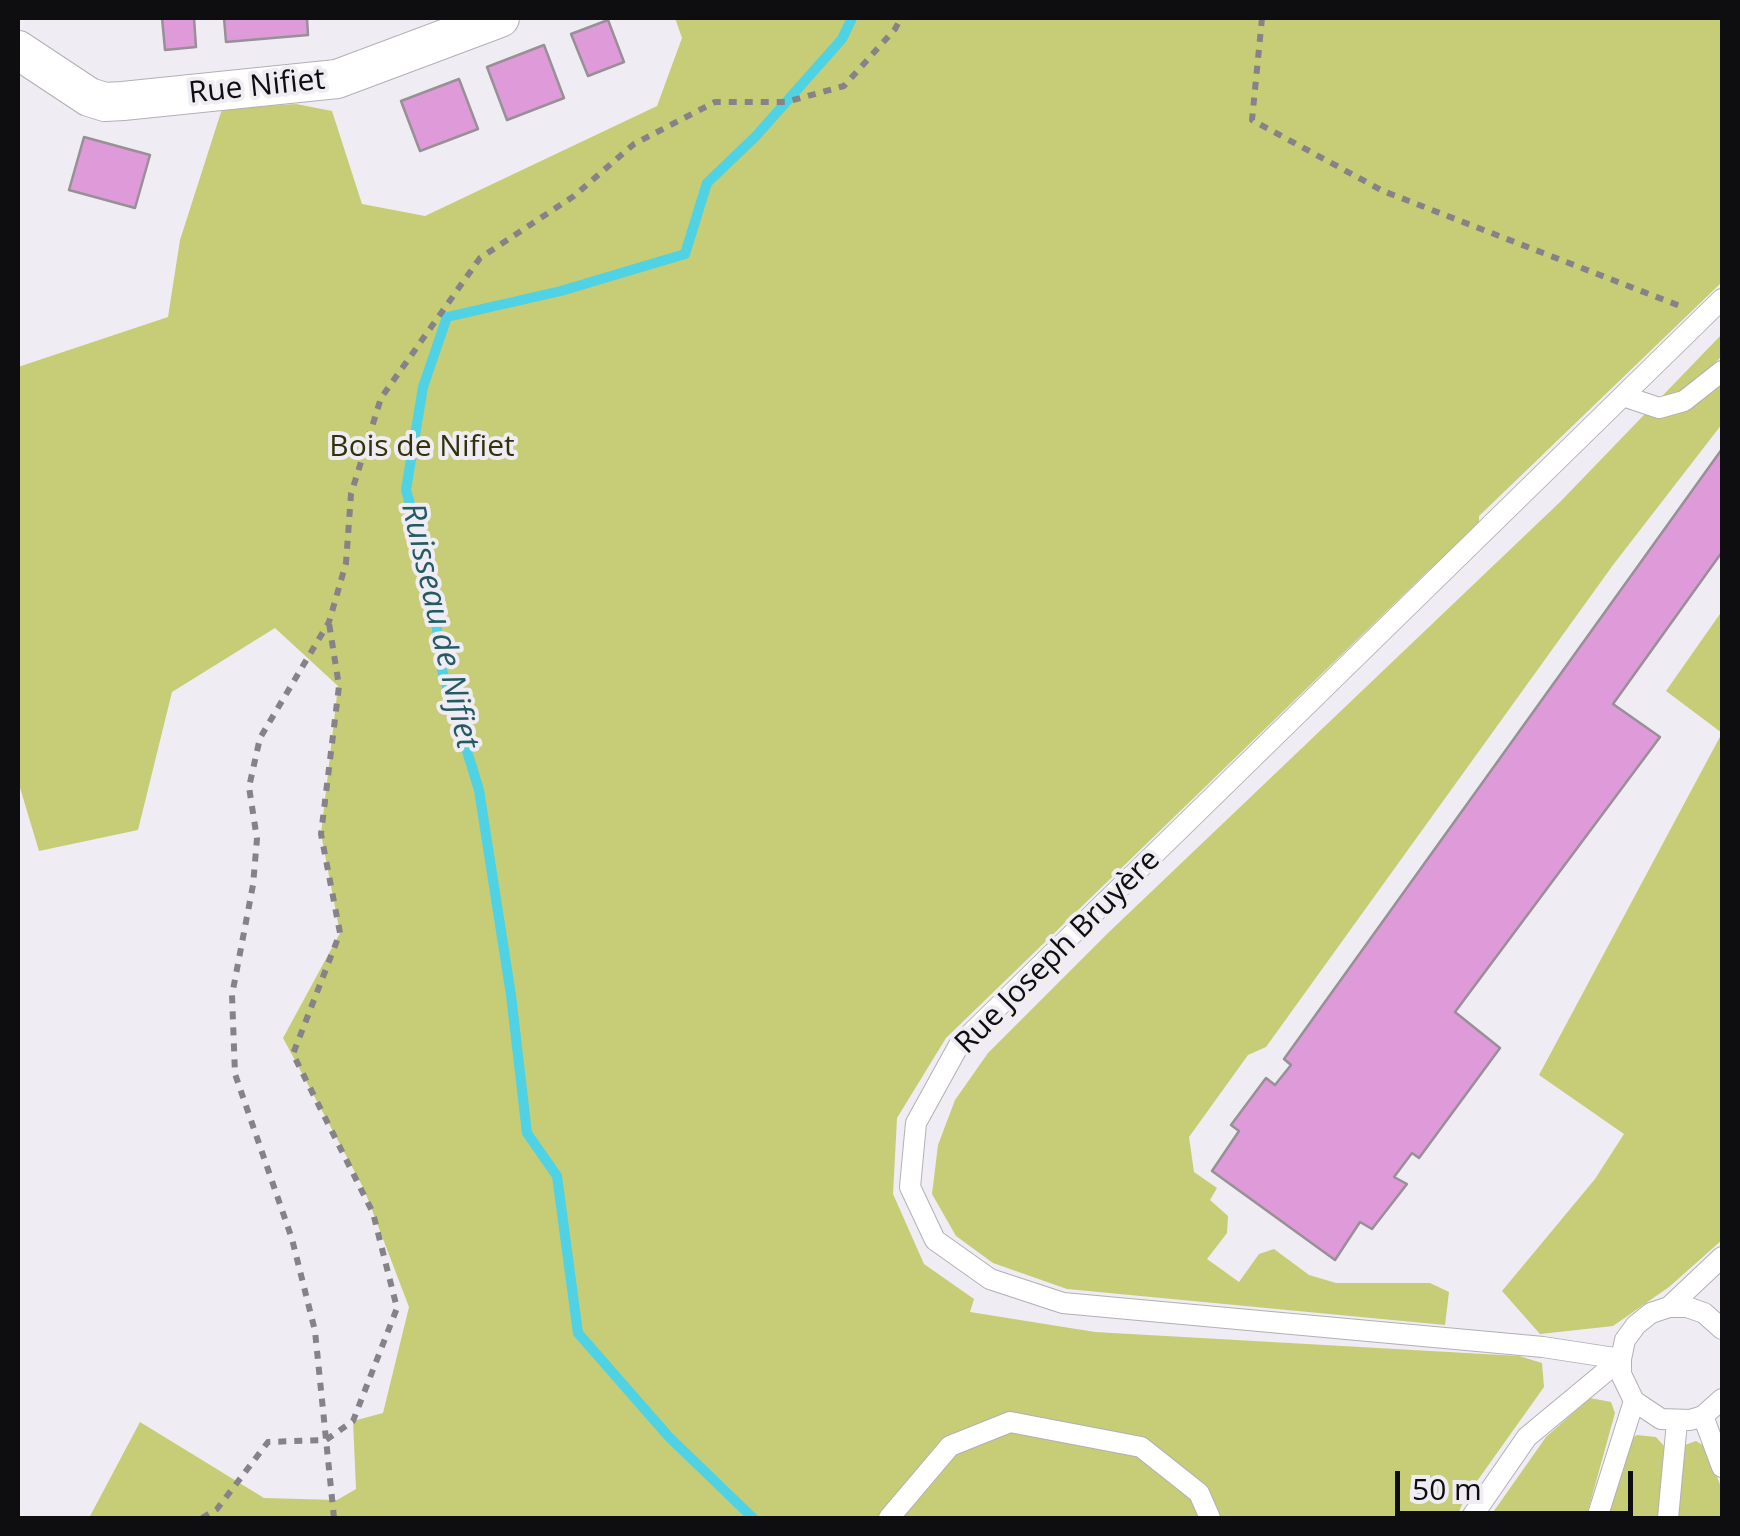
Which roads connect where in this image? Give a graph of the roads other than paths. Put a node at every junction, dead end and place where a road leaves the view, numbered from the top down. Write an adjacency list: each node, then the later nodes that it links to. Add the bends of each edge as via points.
1 (500, 18): 2 (street, Rue Nifiet, via 338,79 123,101 89,97)
2 (18, 50)
3 (1722, 299): 5 (lane, Rue Joseph Bruyère)
4 (1722, 370): 5 (lane, via 1684,401 1659,408)
5 (1624, 396): 9 (lane, Rue Joseph Bruyère, via 959,1045 916,1123 910,1187 935,1240 990,1280 1063,1303)
6 (1722, 1257): 7 (lane)
7 (1668, 1307): 8 (lane, via 1704,1313); 9 (lane, via 1636,1324)
8 (1722, 1329)
9 (1621, 1358): 11 (lane); 17 (lane, via 1528,1436)
10 (1722, 1398): 12 (lane)
11 (1634, 1401): 13 (lane); 18 (lane)
12 (1702, 1416): 13 (lane); 14 (lane)
13 (1676, 1422): 19 (lane)
14 (1722, 1466)
15 (890, 1518): 16 (lane, via 950,1446 1010,1422 1142,1447 1199,1493)
16 (1210, 1518)
17 (1471, 1518)
18 (1598, 1518)
19 (1668, 1518)

